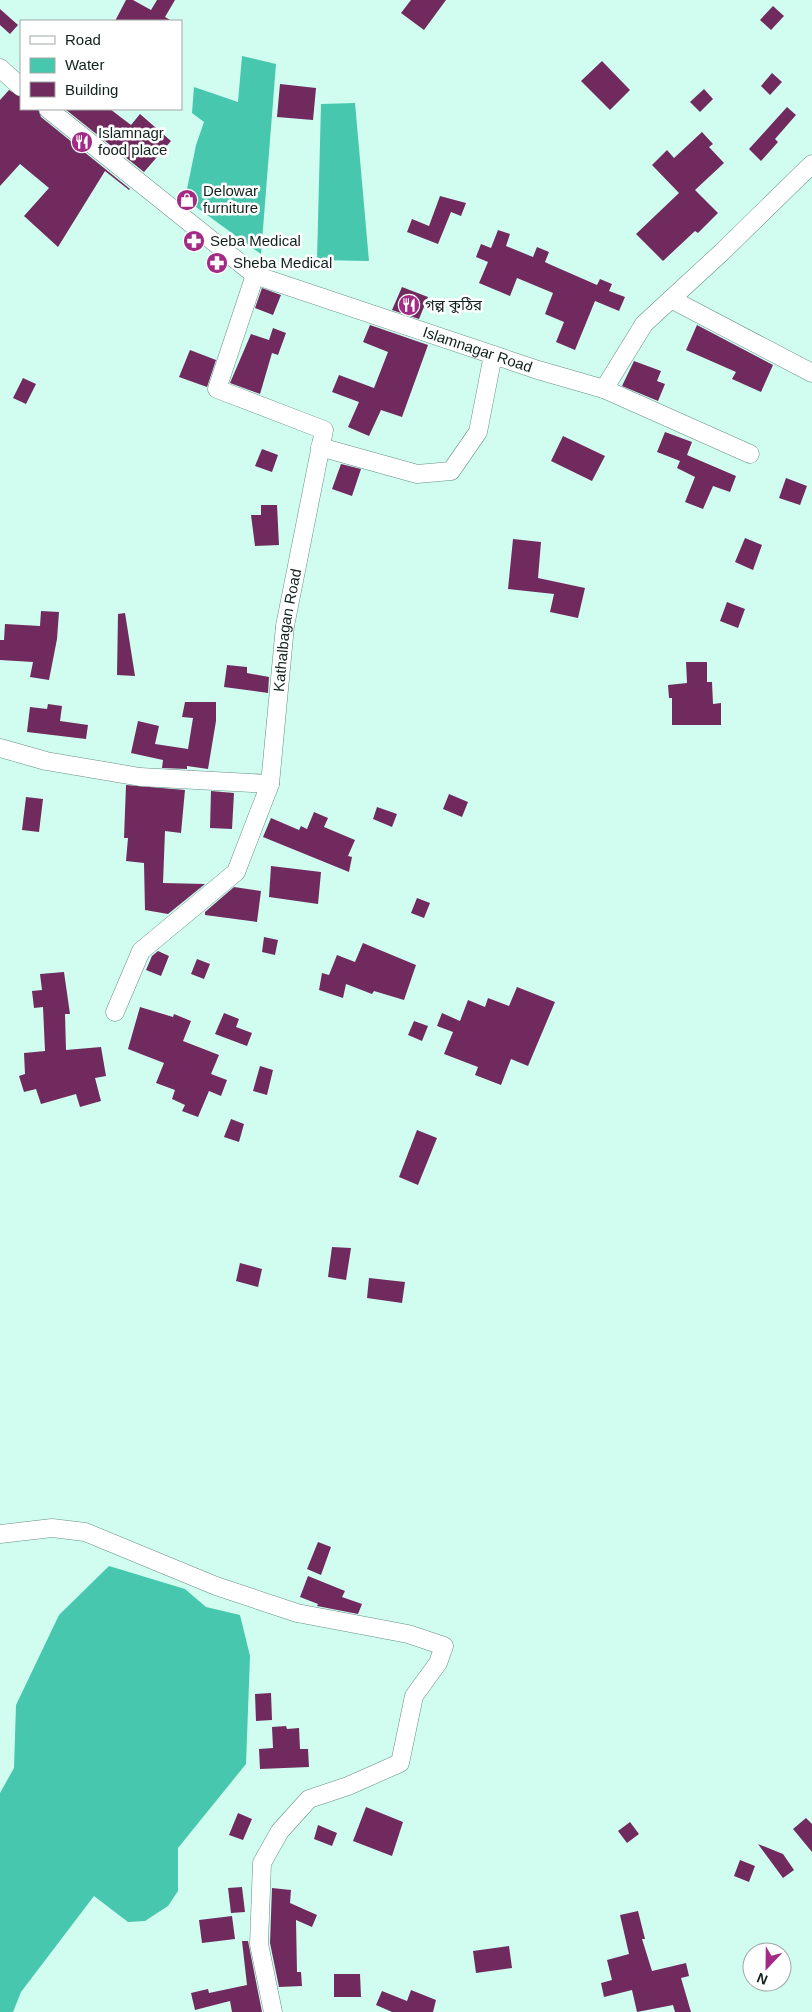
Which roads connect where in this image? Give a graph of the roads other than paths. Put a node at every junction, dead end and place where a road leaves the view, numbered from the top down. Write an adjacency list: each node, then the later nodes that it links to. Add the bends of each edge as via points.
1 (0, 68): 2 (street)
2 (20, 86)
3 (49, 110): 5 (street, Islamnagar Road)
4 (812, 164): 6 (street)
5 (255, 275): 7 (street, Islamnagar Road); 10 (street, Kathalbagan Road, via 217,390 324,430)
6 (671, 299): 8 (street); 9 (street, via 644,324)
7 (493, 355): 9 (street, Islamnagar Road); 10 (street, via 478,432 451,471 417,474)
8 (812, 373)
9 (604, 389): 11 (street, Islamnagar Road)
10 (320, 447): 13 (street, Kathalbagan Road, via 285,626)
11 (750, 454)
12 (0, 748): 13 (street, via 46,761 140,776)
13 (270, 784): 14 (street, Kathalbagan Road, via 236,872 140,951)
14 (115, 1012)
15 (0, 1534): 16 (street, via 52,1528 85,1532 216,1586 298,1613 408,1634 444,1646 438,1663 414,1696 400,1763 309,1799 280,1831 262,1863 260,1944)
16 (273, 2012)

